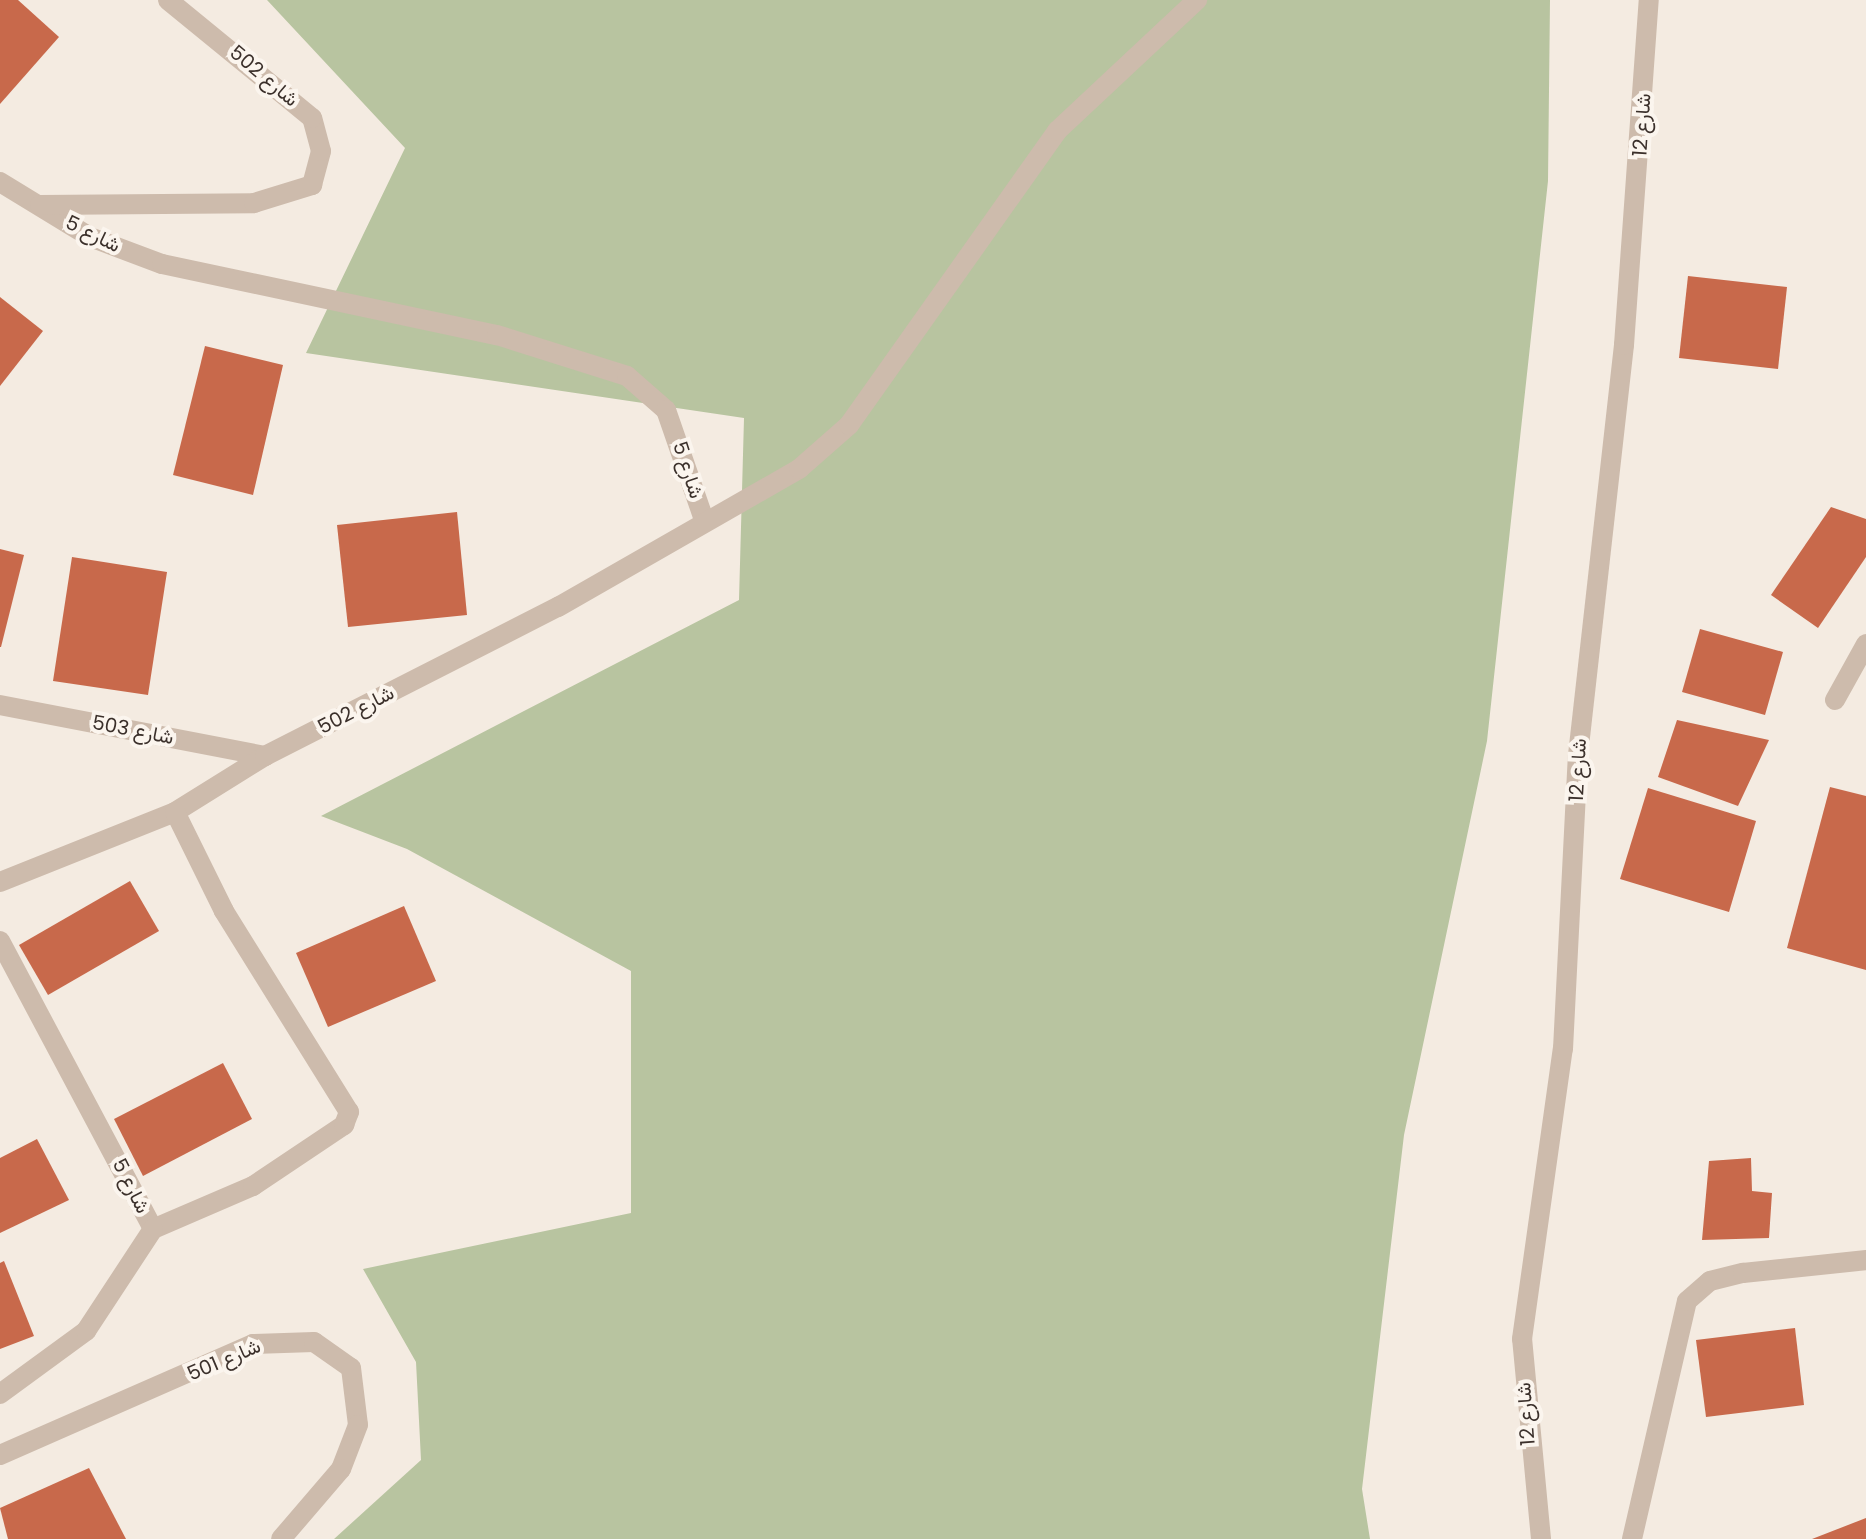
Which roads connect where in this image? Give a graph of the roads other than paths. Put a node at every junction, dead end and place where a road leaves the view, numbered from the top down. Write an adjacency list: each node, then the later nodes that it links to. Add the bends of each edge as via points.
1 (168, 0): 5 (street, شارع 502, via 312,118 321,151 312,185 282,200 242,204)
2 (1197, 0): 6 (street, شارع 5, via 1057,131 849,425 771,487)
3 (1649, 0): 19 (street, شارع 12, via 1626,331 1579,740 1563,1049 1522,1339)
4 (0, 182): 5 (street, شارع 5)
5 (40, 205): 6 (street, شارع 5, via 90,237 162,264 468,328 627,376 666,410)
6 (704, 520): 10 (street, شارع 502, via 558,607)
7 (1866, 644): 8 (street)
8 (1835, 700)
9 (0, 705): 10 (street, شارع 503)
10 (265, 756): 11 (street, شارع 502)
11 (175, 812): 12 (street, شارع 502); 14 (street, via 224,911 349,1112 344,1125 261,1181)
12 (0, 882)
13 (0, 941): 14 (street, شارع 5)
14 (153, 1229): 16 (street, شارع 5, via 86,1331)
15 (1866, 1260): 20 (street, via 1743,1273 1710,1281 1687,1301)
16 (0, 1394)
17 (0, 1455): 18 (street, شارع 501, via 253,1344 314,1342 351,1368 358,1425 341,1469)
18 (281, 1539)
19 (1541, 1539)
20 (1632, 1539)

